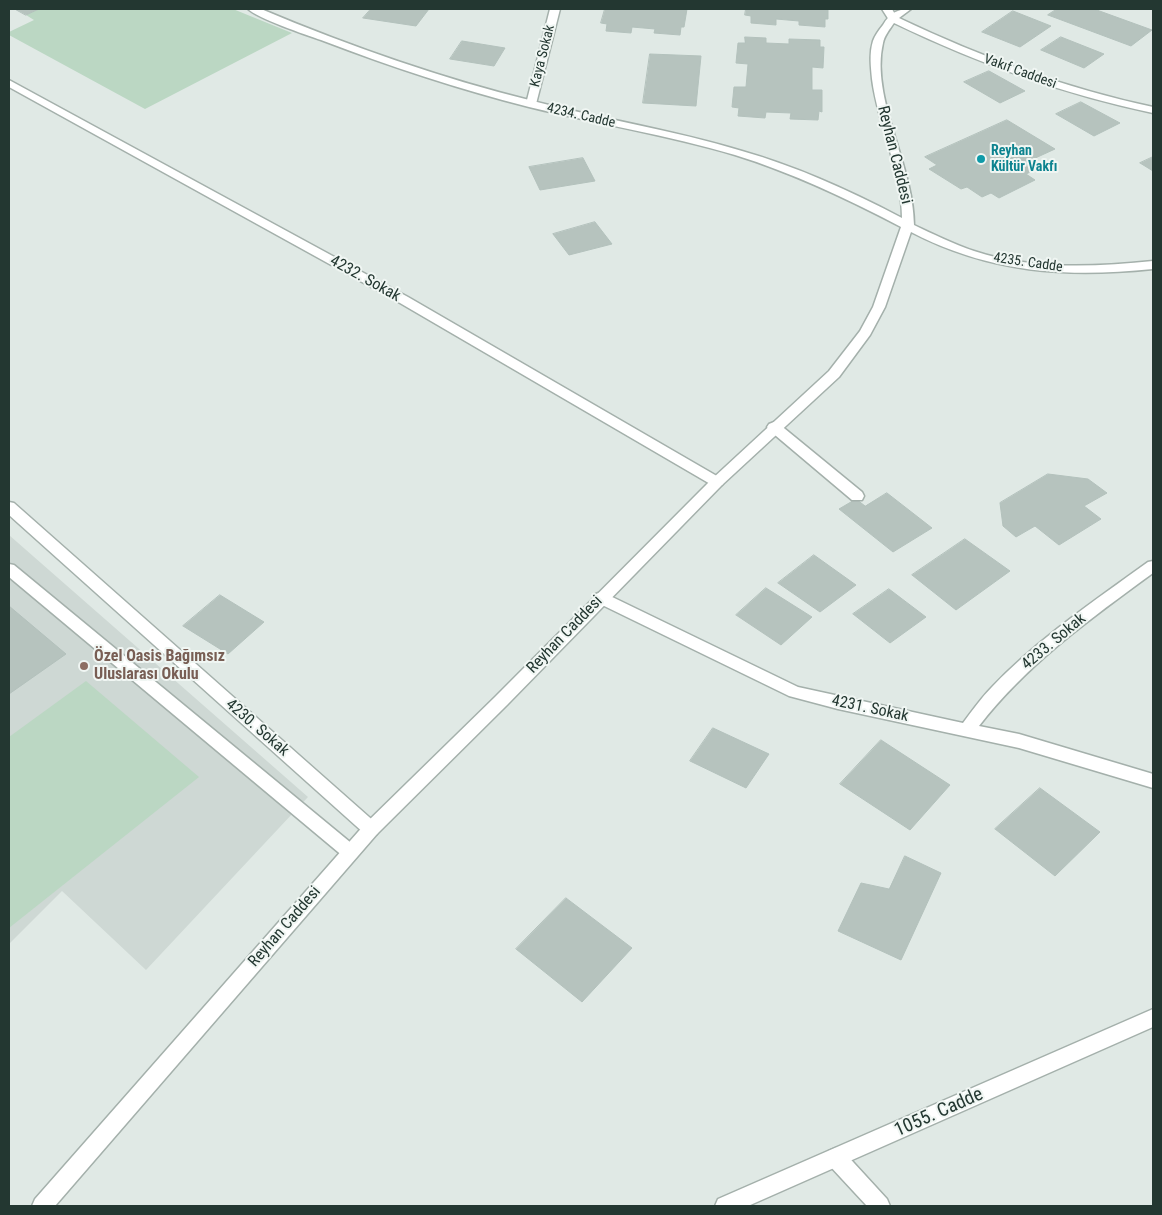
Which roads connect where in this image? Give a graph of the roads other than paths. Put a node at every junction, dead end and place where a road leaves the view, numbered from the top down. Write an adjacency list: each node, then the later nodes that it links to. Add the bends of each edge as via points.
1 (253, 9): 6 (street, 4234. Cadde, via 397,66)
2 (555, 9): 6 (street, Kaya Sokak)
3 (906, 9): 4 (street, Reyhan Caddesi)
4 (889, 14): 7 (street, Vakıf Caddesi, via 948,45 1053,84 1104,100); 8 (street, Reyhan Caddesi, via 878,41 876,80 908,206)
5 (9, 83): 11 (street, 4232. Sokak, via 404,300)
6 (531, 104): 8 (street, 4234. Cadde, via 738,153 806,176)
7 (1153, 110)
8 (908, 226): 9 (street, 4235. Cadde, via 970,254 1006,262 1099,270); 10 (street, Reyhan Caddesi, via 879,308 866,332 834,374)
9 (1153, 265)
10 (774, 428): 11 (street, Reyhan Caddesi); 12 (street)
11 (717, 482): 16 (street, Reyhan Caddesi)
12 (857, 496)
13 (9, 507): 19 (street, 4230. Sokak)
14 (1153, 566): 17 (street, 4233. Sokak, via 1038,653 998,692)
15 (9, 569): 20 (street)
16 (601, 598): 17 (street, 4231. Sokak, via 795,692); 19 (street, Reyhan Caddesi)
17 (966, 730): 18 (street, 4231. Sokak, via 1019,741)
18 (1153, 781)
19 (371, 829): 20 (street, Reyhan Caddesi)
20 (350, 852): 23 (street, Reyhan Caddesi)
21 (1153, 1018): 22 (street, 1055. Cadde)
22 (836, 1158): 24 (street, 1055. Cadde); 25 (street)
23 (42, 1206)
24 (725, 1206)
25 (880, 1206)

